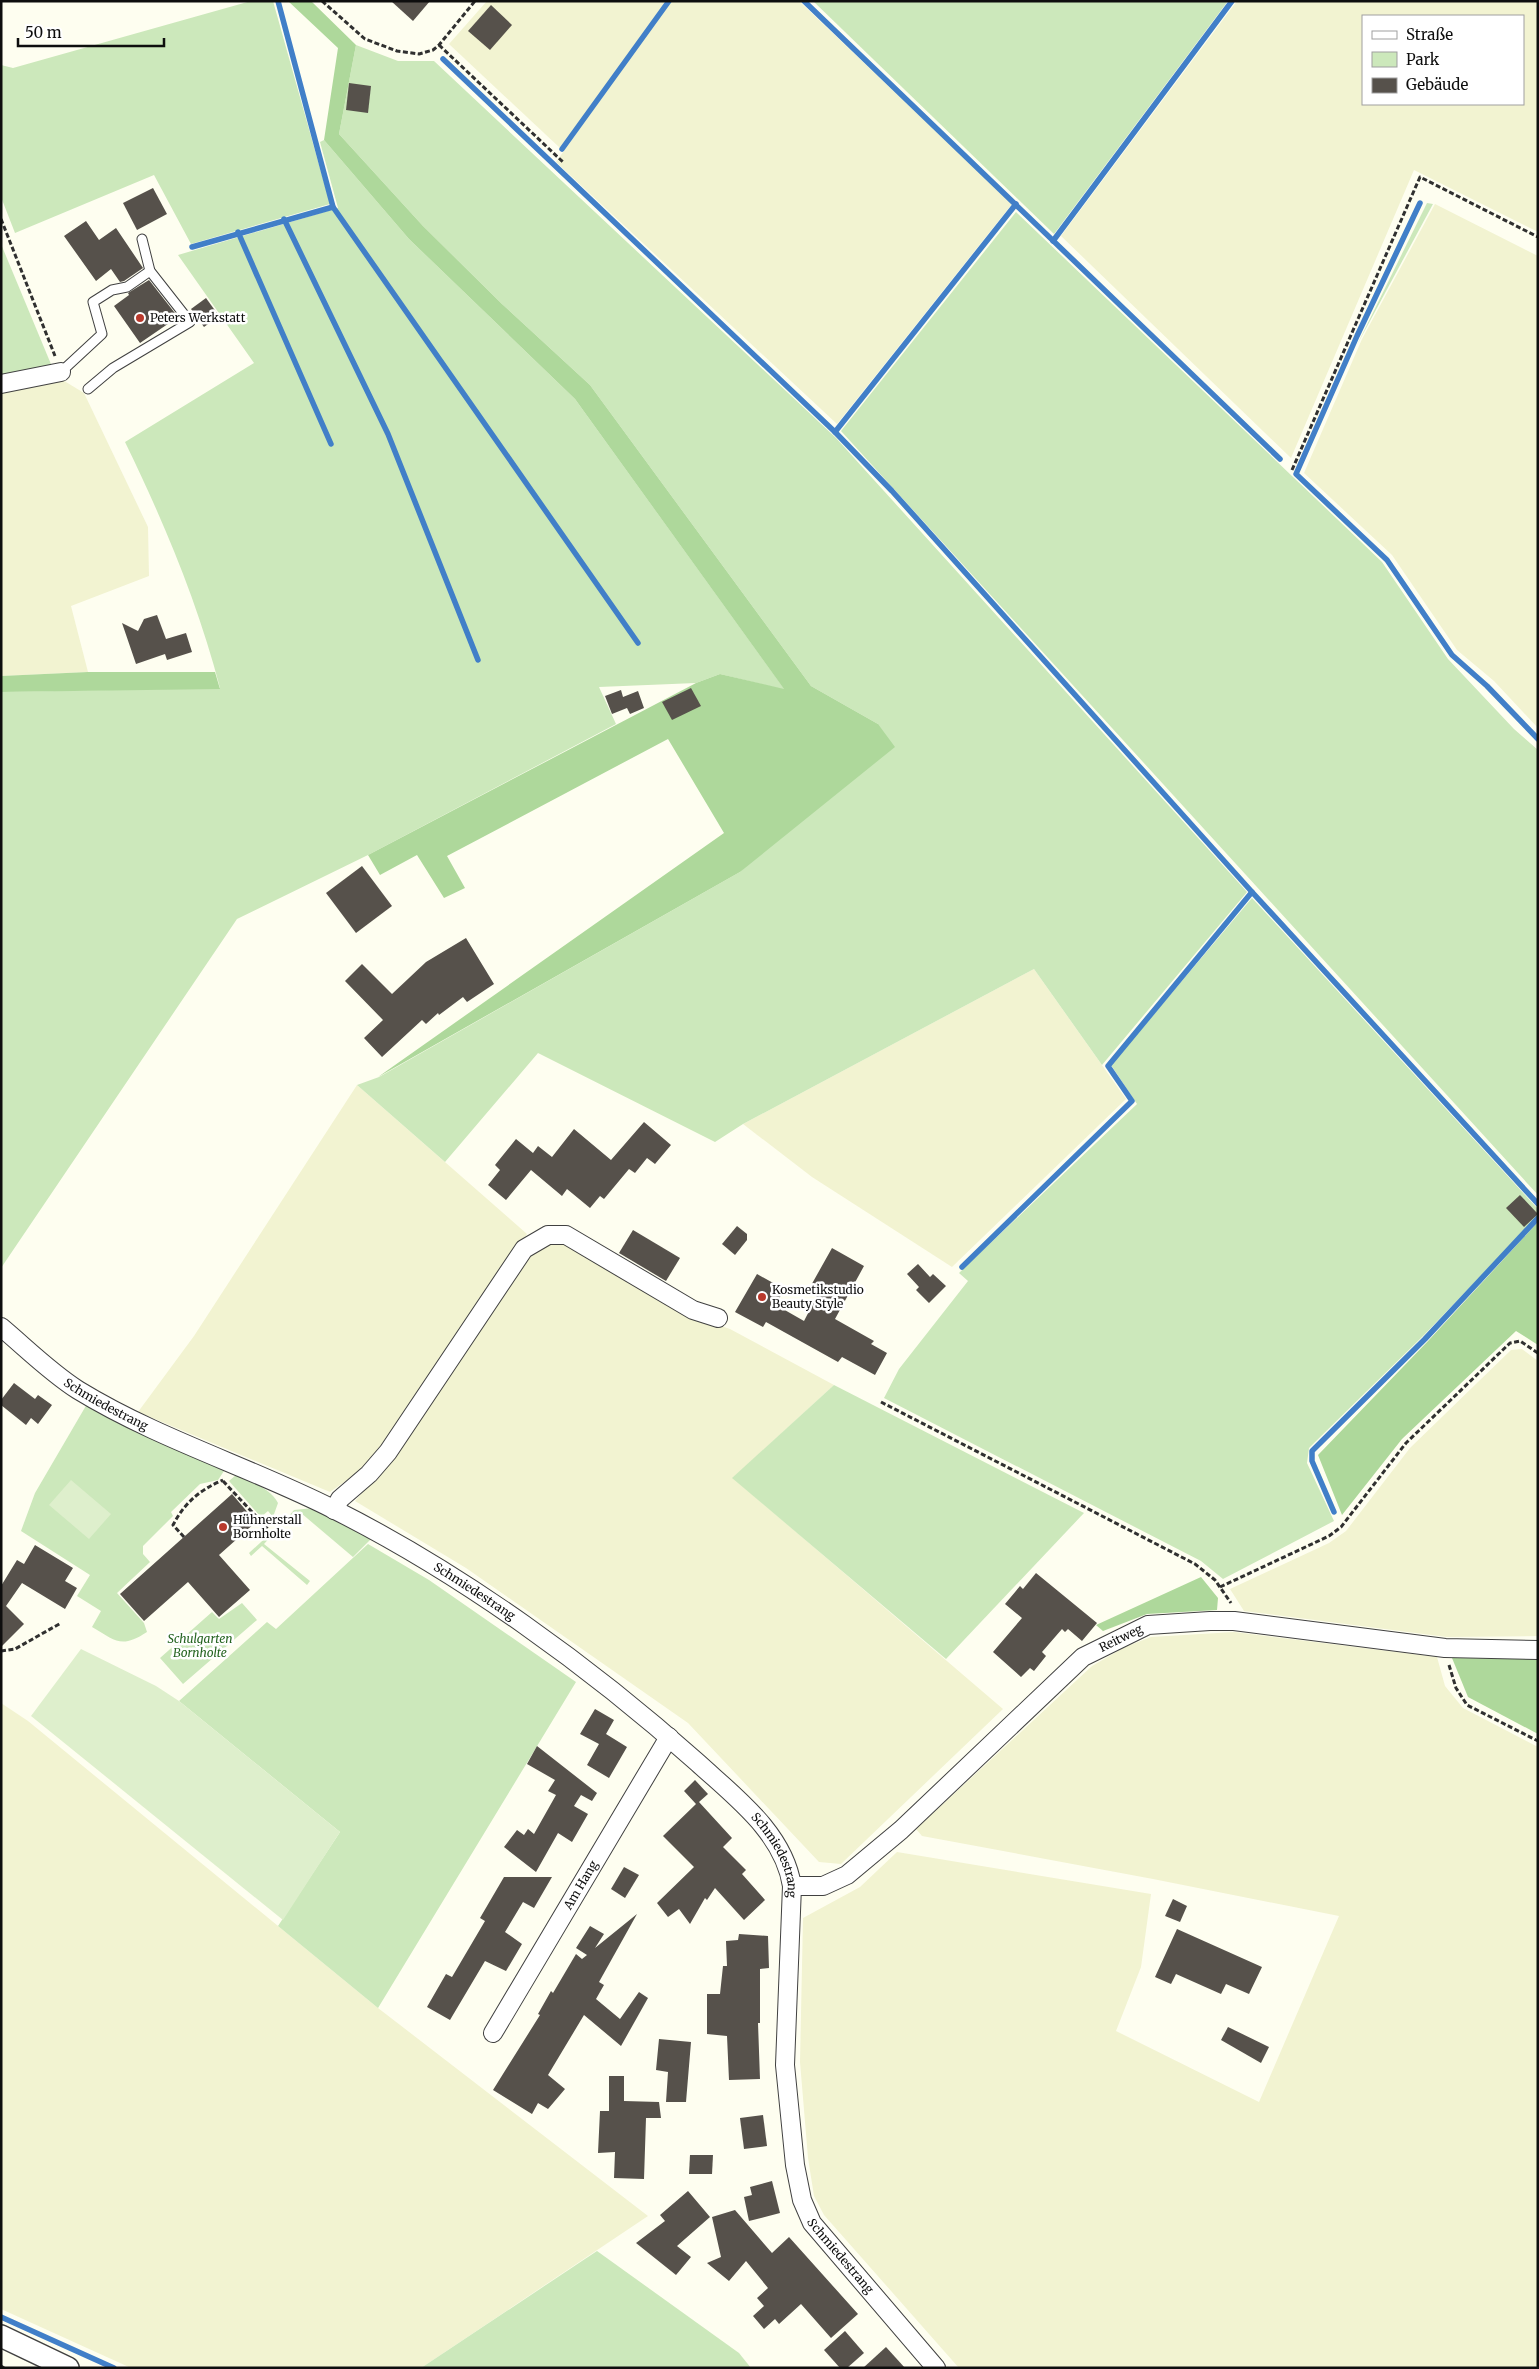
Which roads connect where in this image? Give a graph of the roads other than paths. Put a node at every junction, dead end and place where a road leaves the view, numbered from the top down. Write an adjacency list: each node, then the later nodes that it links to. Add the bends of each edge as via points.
1 (142, 239): 2 (lane)
2 (150, 271): 3 (lane, via 128,287 112,290 93,302 102,334); 5 (lane, via 190,322 113,368)
3 (61, 372): 4 (street)
4 (1, 384)
5 (88, 389)
6 (718, 1318): 8 (street, via 693,1310 566,1236 548,1235 524,1249 388,1452 370,1474 340,1499)
7 (1, 1327): 8 (street, Schmiedestrang, via 76,1388 123,1415)
8 (334, 1510): 10 (street, Schmiedestrang, via 450,1576 554,1646)
9 (1538, 1650): 11 (street, Reitweg, via 1445,1648 1210,1620 1148,1626 1083,1657 901,1830 848,1875 823,1886)
10 (669, 1737): 11 (street, Schmiedestrang, via 766,1829 781,1851); 12 (street, Am Hang)
11 (792, 1886): 15 (street, Schmiedestrang, via 785,2065 795,2165 802,2200 812,2223)
12 (493, 2033)
13 (1, 2336): 14 (street)
14 (68, 2368)
15 (936, 2368)

